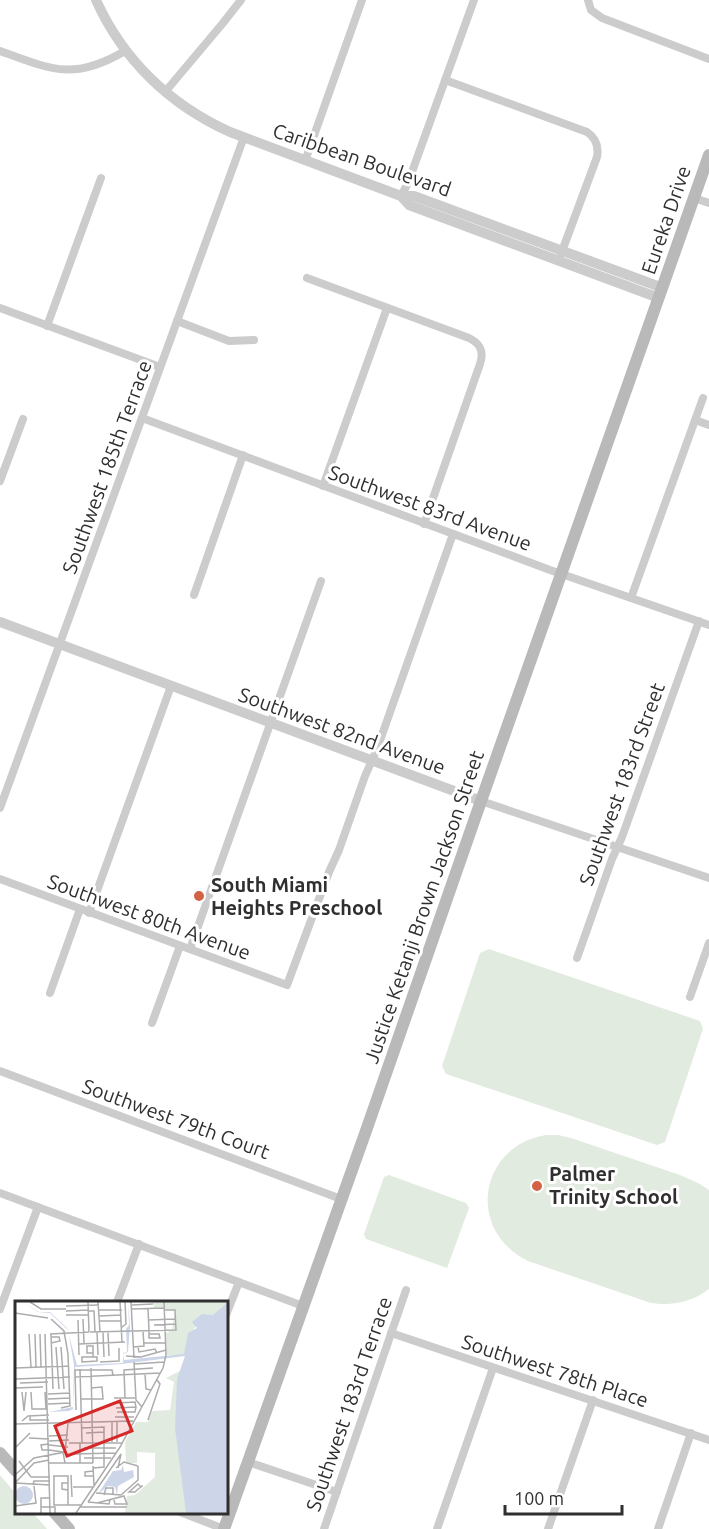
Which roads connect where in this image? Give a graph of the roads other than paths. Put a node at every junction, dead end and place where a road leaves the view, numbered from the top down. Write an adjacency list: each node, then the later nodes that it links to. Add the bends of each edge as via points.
1 (96, 0): 7 (street, Caribbean Boulevard)
2 (241, 0): 10 (street)
3 (362, 0): 13 (street)
4 (474, 0): 9 (street)
5 (588, 0): 8 (street, via 597,16)
6 (0, 51): 7 (street, via 66,70 96,65)
7 (126, 51): 10 (street, Caribbean Boulevard)
8 (709, 59)
9 (445, 80): 15 (street); 18 (street, via 587,132 596,141 597,157)
10 (165, 92): 11 (street, Caribbean Boulevard, via 220,128)
11 (244, 137): 13 (street, Caribbean Boulevard); 23 (street, Southwest 185th Terrace)
12 (709, 155): 16 (main road, Eureka Drive)
13 (304, 160): 15 (street, Caribbean Boulevard)
14 (101, 178): 24 (street)
15 (400, 196): 18 (street, Caribbean Boulevard, via 409,205)
16 (694, 198): 17 (street); 20 (main road, Eureka Drive)
17 (709, 203)
18 (560, 256): 20 (street, Caribbean Boulevard)
19 (307, 278): 22 (street)
20 (661, 293): 37 (main road, Justice Ketanji Brown Jackson Street)
21 (0, 308): 24 (street)
22 (387, 308): 34 (street); 35 (street, via 469,338 481,349 480,364)
23 (177, 321): 25 (street, via 229,341); 26 (street, Southwest 185th Terrace)
24 (47, 326): 26 (street)
25 (254, 340)
26 (160, 368): 29 (street, Southwest 185th Terrace)
27 (703, 398): 30 (street)
28 (23, 418): 33 (street)
29 (142, 418): 32 (street, Southwest 83rd Avenue); 44 (street, Southwest 185th Terrace)
30 (695, 420): 31 (street); 40 (street)
31 (709, 425)
32 (243, 456): 34 (street, Southwest 83rd Avenue); 39 (street)
33 (0, 480)
34 (323, 486): 35 (street, Southwest 83rd Avenue)
35 (423, 524): 36 (street, Southwest 83rd Avenue)
36 (453, 534): 37 (street, Southwest 83rd Avenue); 47 (street)
37 (562, 574): 40 (street, Southwest 83rd Avenue); 48 (main road, Justice Ketanji Brown Jackson Street)
38 (321, 581): 46 (street)
39 (194, 595)
40 (632, 598): 41 (street, Southwest 83rd Avenue)
41 (699, 621): 43 (street, Southwest 83rd Avenue); 50 (street, Southwest 183rd Street)
42 (0, 622): 44 (street, Southwest 82nd Avenue)
43 (709, 625)
44 (60, 644): 45 (street, Southwest 82nd Avenue); 49 (street, Southwest 185th Terrace)
45 (171, 686): 46 (street, Southwest 82nd Avenue); 54 (street)
46 (270, 723): 47 (street, Southwest 82nd Avenue); 57 (street)
47 (372, 761): 48 (street, Southwest 82nd Avenue); 57 (street, Southwest 80th Avenue, via 287,985)
48 (481, 801): 50 (street, Southwest 82nd Avenue); 64 (main road, Justice Ketanji Brown Jackson Street)
49 (0, 808)
50 (617, 848): 51 (street, Southwest 82nd Avenue); 58 (street, Southwest 183rd Street)
51 (709, 878)
52 (0, 879): 53 (street, Southwest 80th Avenue)
53 (80, 909): 54 (street, Southwest 80th Avenue); 59 (street)
54 (89, 913): 56 (street, Southwest 80th Avenue)
55 (709, 943): 60 (street)
56 (180, 946): 57 (street, Southwest 80th Avenue); 61 (street)
57 (190, 949)
58 (577, 958)
59 (50, 993)
60 (690, 997)
61 (152, 1023)
62 (0, 1071): 64 (street, Southwest 79th Court)
63 (0, 1193): 65 (street)
64 (341, 1198): 70 (main road, Justice Ketanji Brown Jackson Street)
65 (38, 1207): 66 (street); 71 (street)
66 (139, 1244): 67 (street); 69 (street)
67 (239, 1282): 70 (street); 72 (street)
68 (406, 1290): 73 (street, Southwest 183rd Terrace)
69 (117, 1301)
70 (303, 1306): 79 (main road, Justice Ketanji Brown Jackson Street)
71 (0, 1310)
72 (228, 1310)
73 (391, 1333): 74 (street, Southwest 78th Place); 81 (street, Southwest 183rd Terrace)
74 (493, 1368): 75 (street, Southwest 78th Place); 87 (street)
75 (592, 1400): 76 (street, Southwest 78th Place); 88 (street)
76 (691, 1433): 77 (street, Southwest 78th Place); 89 (street)
77 (709, 1440)
78 (0, 1453): 80 (main road)
79 (248, 1462): 81 (street); 85 (main road, Justice Ketanji Brown Jackson Street)
80 (15, 1470)
81 (337, 1492): 86 (street, Southwest 183rd Terrace)
82 (56, 1514): 84 (main road)
83 (185, 1514): 85 (street)
84 (69, 1529)
85 (224, 1529)
86 (324, 1529)
87 (437, 1529)
88 (548, 1529)
89 (658, 1529)

